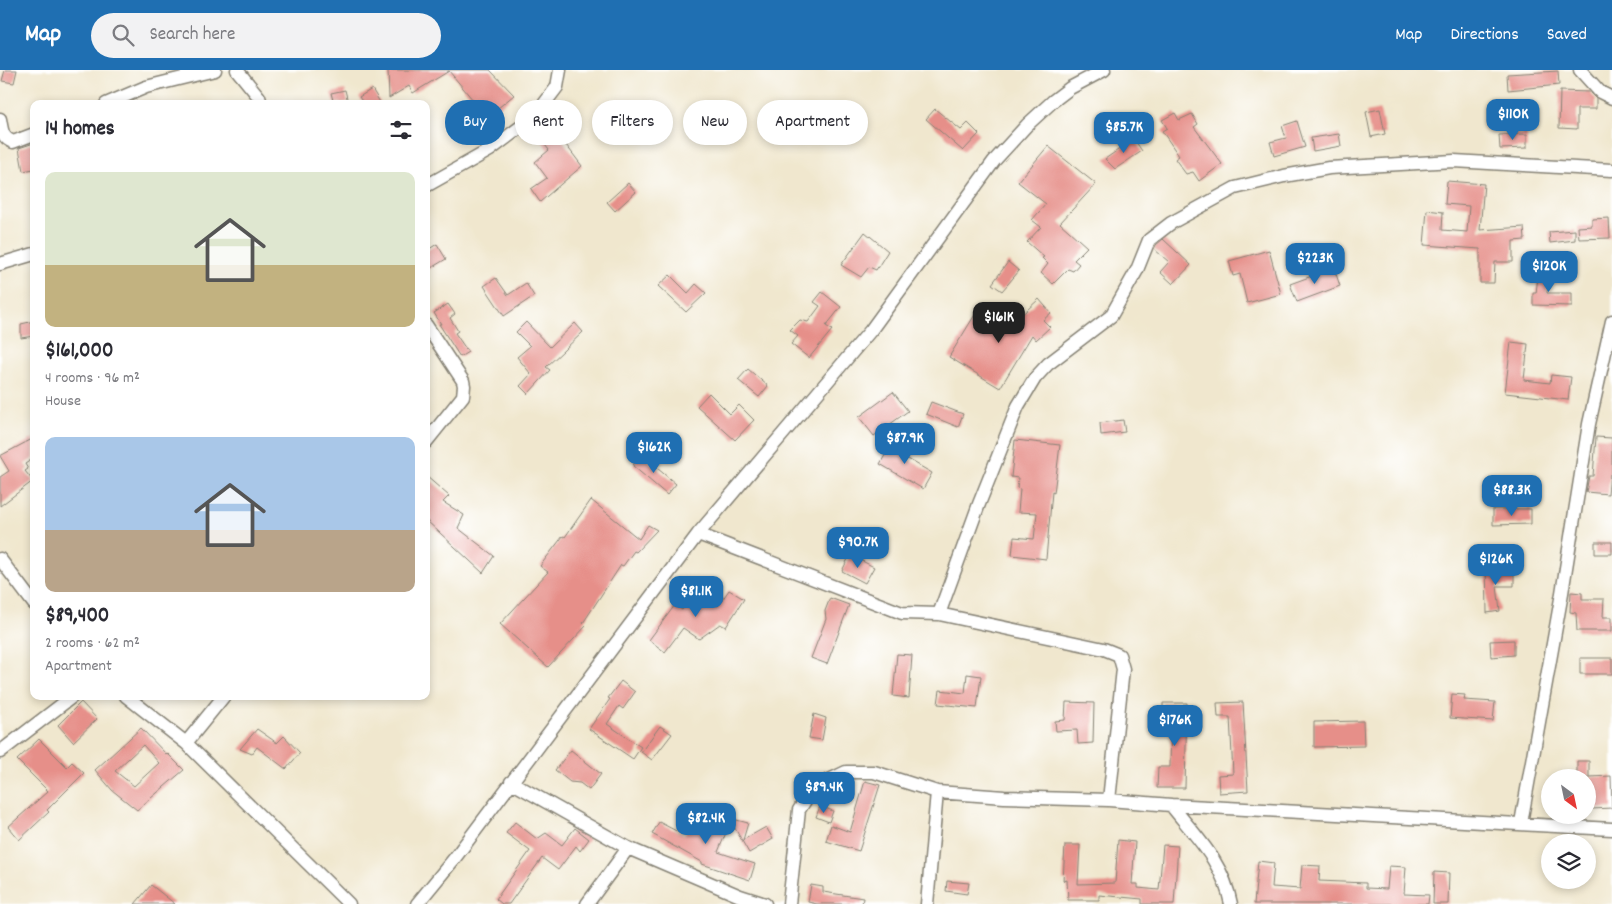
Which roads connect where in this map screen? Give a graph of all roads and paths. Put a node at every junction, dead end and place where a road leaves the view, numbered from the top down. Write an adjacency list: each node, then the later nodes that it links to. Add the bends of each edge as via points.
1 (215, 70): 7 (street, via 146,87)
2 (237, 70): 8 (street)
3 (560, 70): 12 (street, via 557,87 534,116 490,150)
4 (1104, 70): 18 (street, via 1053,101 994,161 871,330)
5 (1580, 70): 6 (street, via 1600,92)
6 (1612, 98)
7 (115, 100)
8 (259, 100)
9 (0, 119): 10 (street, via 7,140 13,142)
10 (30, 136)
11 (1612, 170): 21 (street, via 1454,161 1329,168 1234,188 1171,223 1149,240 1137,270 1111,316 1048,364 1022,399 979,504)
12 (430, 184)
13 (30, 255): 14 (street)
14 (0, 264)
15 (1612, 321): 31 (street, via 1589,424)
16 (430, 331): 17 (street, via 464,386 463,396)
17 (430, 437)
18 (698, 534): 21 (street, via 902,613); 27 (street)
19 (0, 559): 20 (street)
20 (30, 599)
21 (940, 614): 29 (street, via 1120,654 1123,669)
22 (68, 700): 26 (street)
23 (131, 700): 25 (street)
24 (221, 700): 25 (street)
25 (186, 743): 34 (street)
26 (0, 752)
27 (511, 782): 33 (street); 35 (street)
28 (937, 792): 29 (street); 38 (street, via 874,772 846,772 819,785 799,810); 39 (street)
29 (1109, 800): 30 (street)
30 (1171, 806): 31 (street); 40 (street, via 1218,865)
31 (1521, 823): 32 (street)
32 (1612, 829)
33 (628, 848): 36 (street); 37 (street)
34 (349, 904)
35 (417, 904)
36 (587, 904)
37 (765, 904)
38 (788, 904)
39 (927, 904)
40 (1231, 904)

